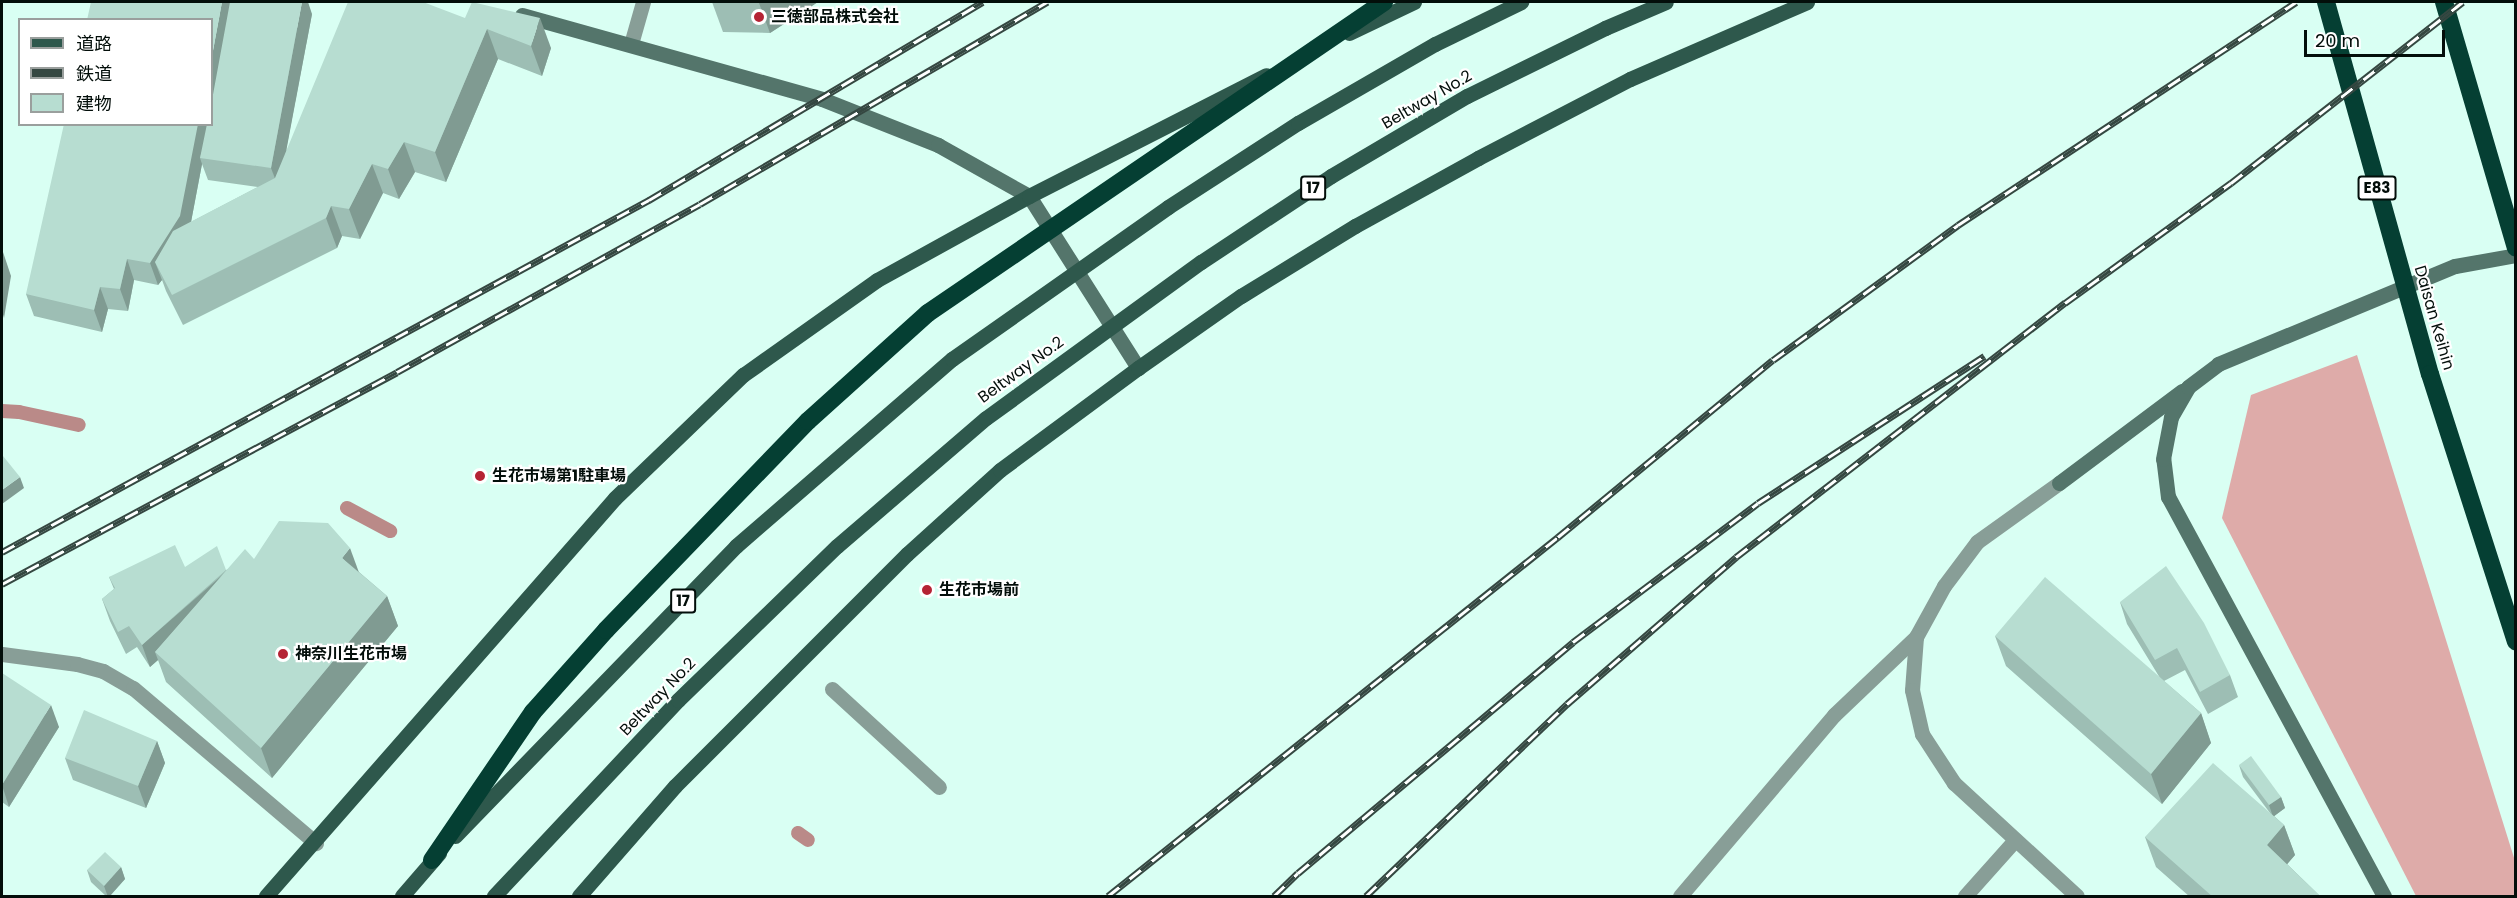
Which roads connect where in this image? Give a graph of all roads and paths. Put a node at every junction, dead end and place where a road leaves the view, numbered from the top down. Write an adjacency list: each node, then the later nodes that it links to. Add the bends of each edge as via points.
1 (643, 2): 10 (street)
2 (1384, 2): 23 (highway, via 928,313 808,421 606,630 533,712)
3 (1414, 2): 11 (main road)
4 (1521, 2): 23 (main road, 17, via 1435,44 1298,123 1168,207 952,359 736,546)
5 (1666, 2): 27 (main road, Beltway No.2 / 17, via 1467,96 1331,176 1201,262 986,418 837,546 694,684)
6 (1807, 2): 14 (main road, via 1630,79 1478,158 1250,290)
7 (2326, 2): 17 (highway, Daisan Keihin / E83, via 2430,374)
8 (2444, 2): 12 (highway)
9 (505, 11): 10 (street)
10 (631, 44): 11 (street, via 822,99 938,145)
11 (1029, 196): 14 (street); 22 (main road, via 877,280 743,375 615,498 430,706)
12 (2516, 248)
13 (2516, 255): 15 (street, via 2444,271 2218,364)
14 (1138, 368): 28 (main road, via 1000,470 907,554 675,786)
15 (2188, 387): 16 (street, via 1977,542 1944,586); 32 (street, via 2171,417 2163,459 2168,497)
16 (1916, 637): 21 (street, via 1912,690 1922,734 1954,783); 29 (street, via 1834,715)
17 (2516, 642)
18 (2, 654): 22 (street, via 77,664 103,671 132,688)
19 (832, 689): 20 (street)
20 (939, 787)
21 (2015, 840): 30 (street); 31 (street)
22 (316, 843): 24 (main road); 25 (main road)
23 (432, 860): 26 (main road, 17)
24 (266, 897)
25 (277, 897)
26 (402, 897)
27 (494, 897)
28 (579, 897)
29 (1680, 897)
30 (1965, 897)
31 (2077, 897)
32 (2384, 897)

